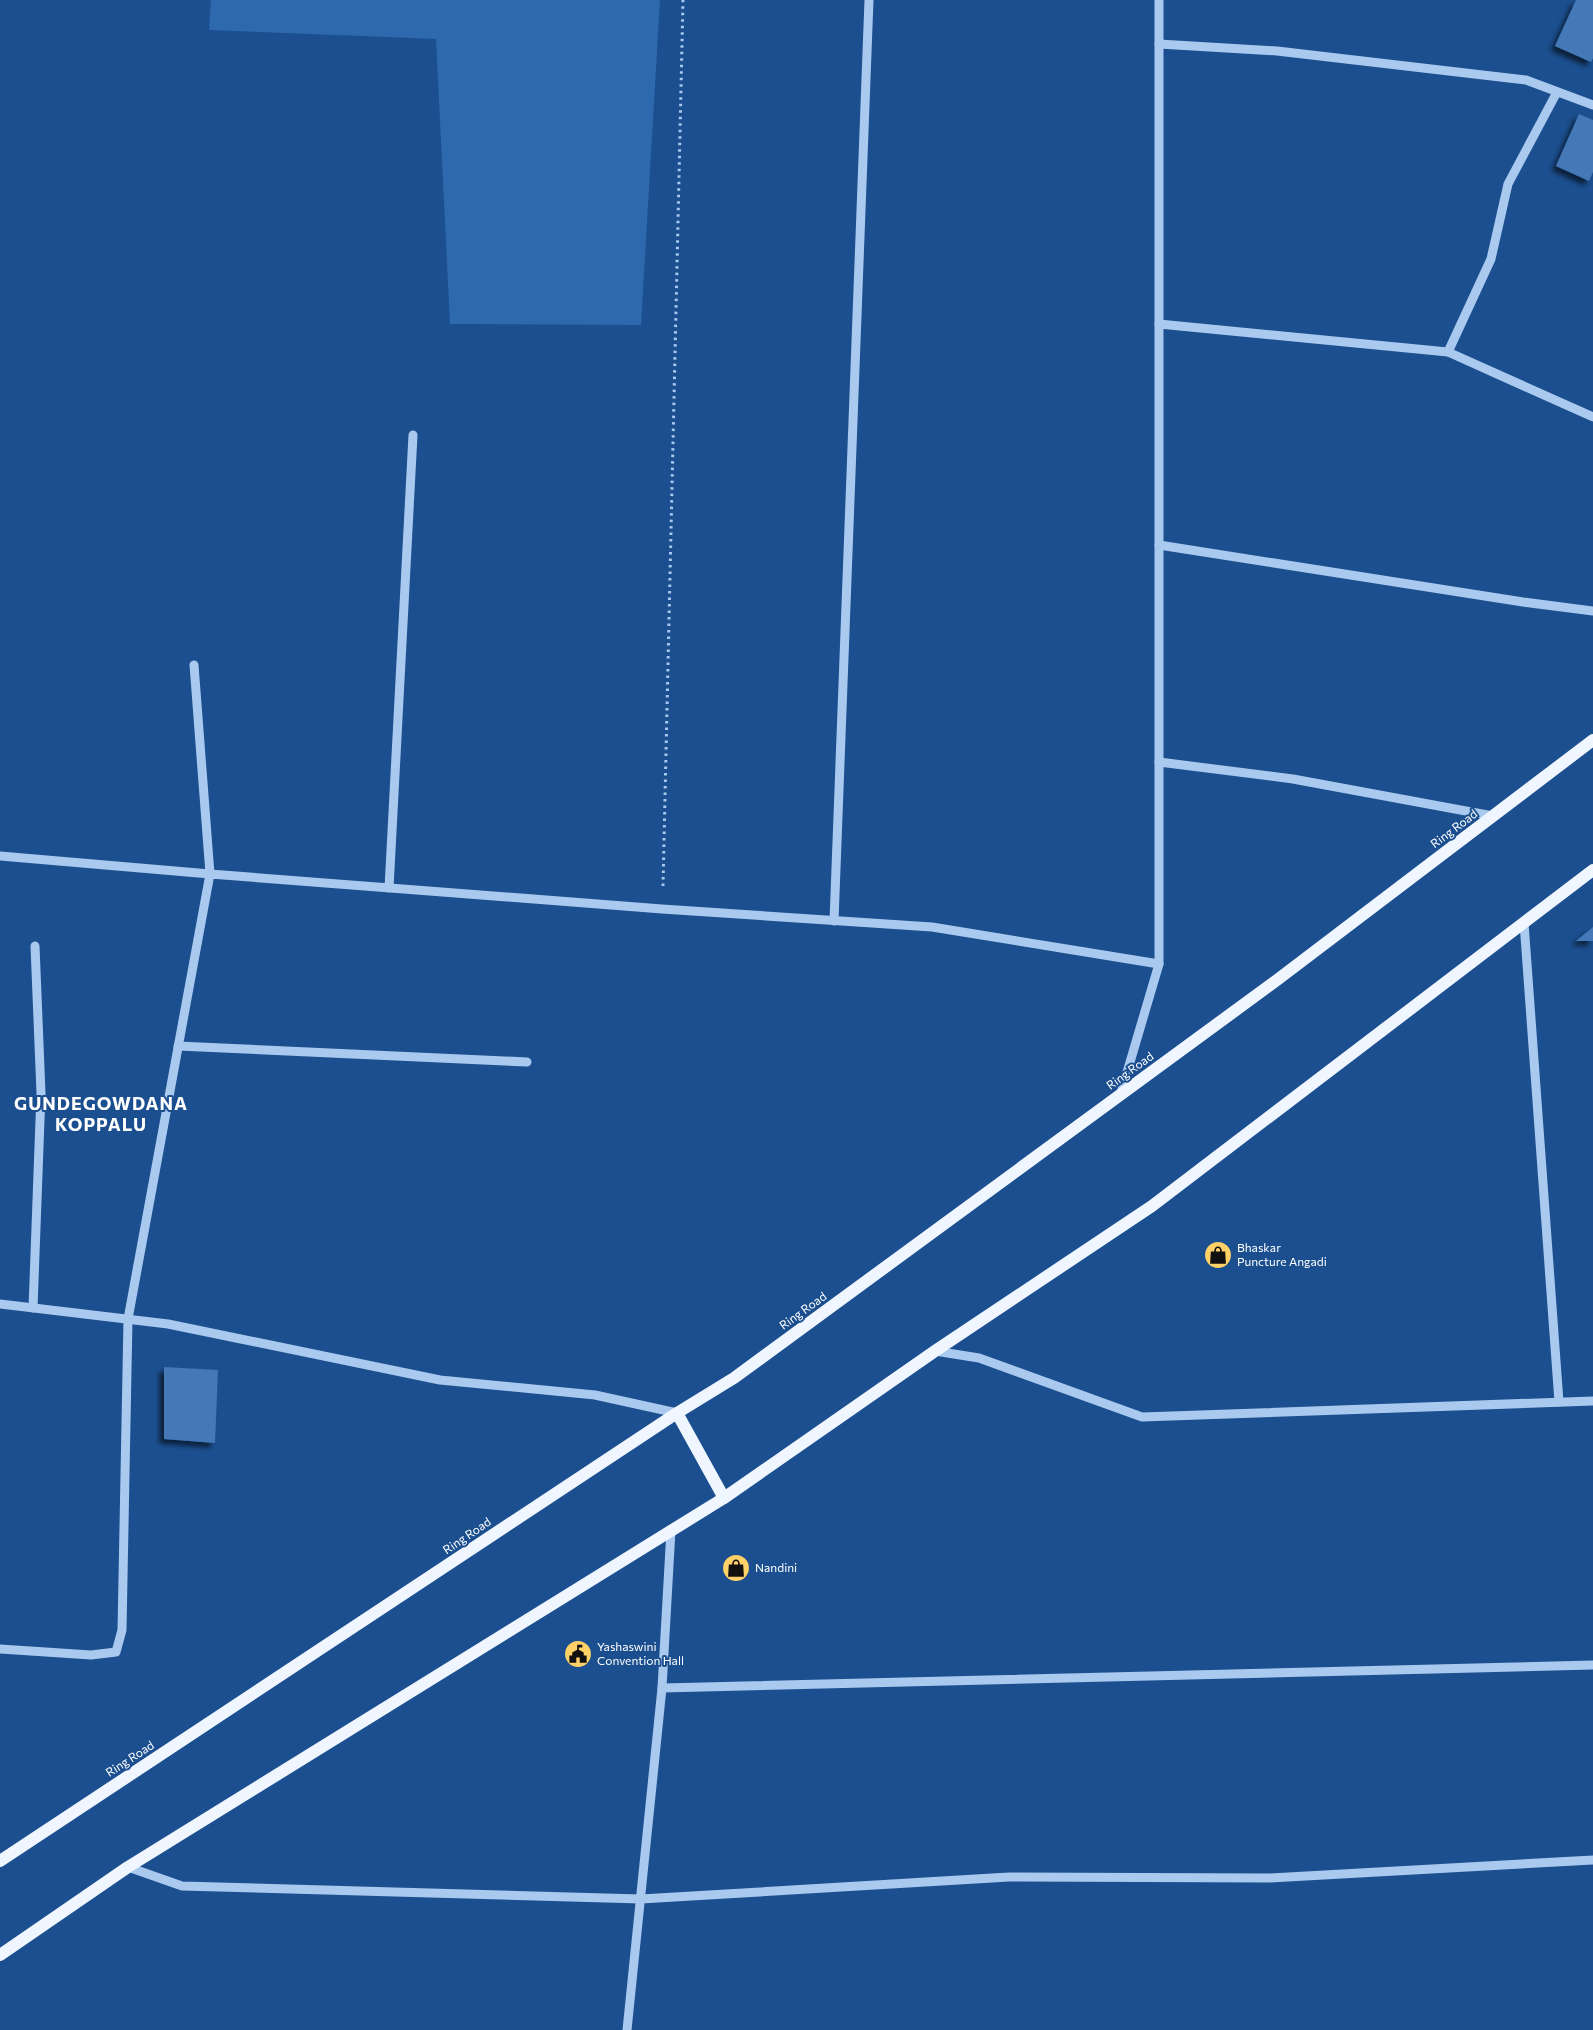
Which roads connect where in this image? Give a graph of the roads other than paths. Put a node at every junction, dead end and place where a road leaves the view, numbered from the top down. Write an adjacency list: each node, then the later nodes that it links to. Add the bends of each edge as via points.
1 (869, 0): 20 (street)
2 (1159, 0): 3 (street)
3 (1159, 44): 4 (street, via 1277,51 1526,80); 6 (street)
4 (1556, 92): 5 (street); 7 (street, via 1508,184 1491,259)
5 (1593, 105)
6 (1159, 324): 7 (street); 10 (street)
7 (1448, 352): 8 (street)
8 (1593, 417)
9 (413, 435): 19 (street)
10 (1159, 545): 11 (street); 14 (street)
11 (1593, 611)
12 (194, 665): 18 (street)
13 (1593, 740): 15 (main road, Ring Road)
14 (1159, 762): 15 (street, via 1293,779); 23 (street)
15 (1492, 816): 26 (main road, Ring Road)
16 (0, 856): 18 (street)
17 (1593, 870): 21 (main road)
18 (210, 874): 19 (street); 24 (street)
19 (389, 888): 20 (street)
20 (834, 920): 23 (street, via 932,927)
21 (1524, 923): 30 (main road, via 1152,1206); 32 (street)
22 (36, 946): 28 (street, via 41,1093)
23 (1159, 964): 26 (street)
24 (178, 1046): 25 (street); 29 (street)
25 (527, 1062)
26 (1120, 1096): 33 (main road, Ring Road, via 734,1378)
27 (0, 1304): 28 (street)
28 (33, 1308): 29 (street)
29 (128, 1319): 33 (street, via 168,1324 440,1380 595,1394); 36 (street, via 122,1630 116,1652 91,1655)
30 (935, 1351): 32 (street, via 979,1358 1142,1417); 34 (main road)
31 (1593, 1401): 32 (street)
32 (1558, 1402)
33 (677, 1413): 34 (main road); 40 (main road, Ring Road)
34 (724, 1498): 35 (main road)
35 (671, 1530): 38 (street); 41 (main road)
36 (0, 1649)
37 (1593, 1666): 38 (street)
38 (662, 1688): 42 (street)
39 (1593, 1860): 42 (street, via 1270,1878 1008,1877)
40 (0, 1862)
41 (128, 1867): 42 (street, via 182,1886); 43 (main road)
42 (640, 1899): 44 (street)
43 (0, 1955)
44 (627, 2030)

